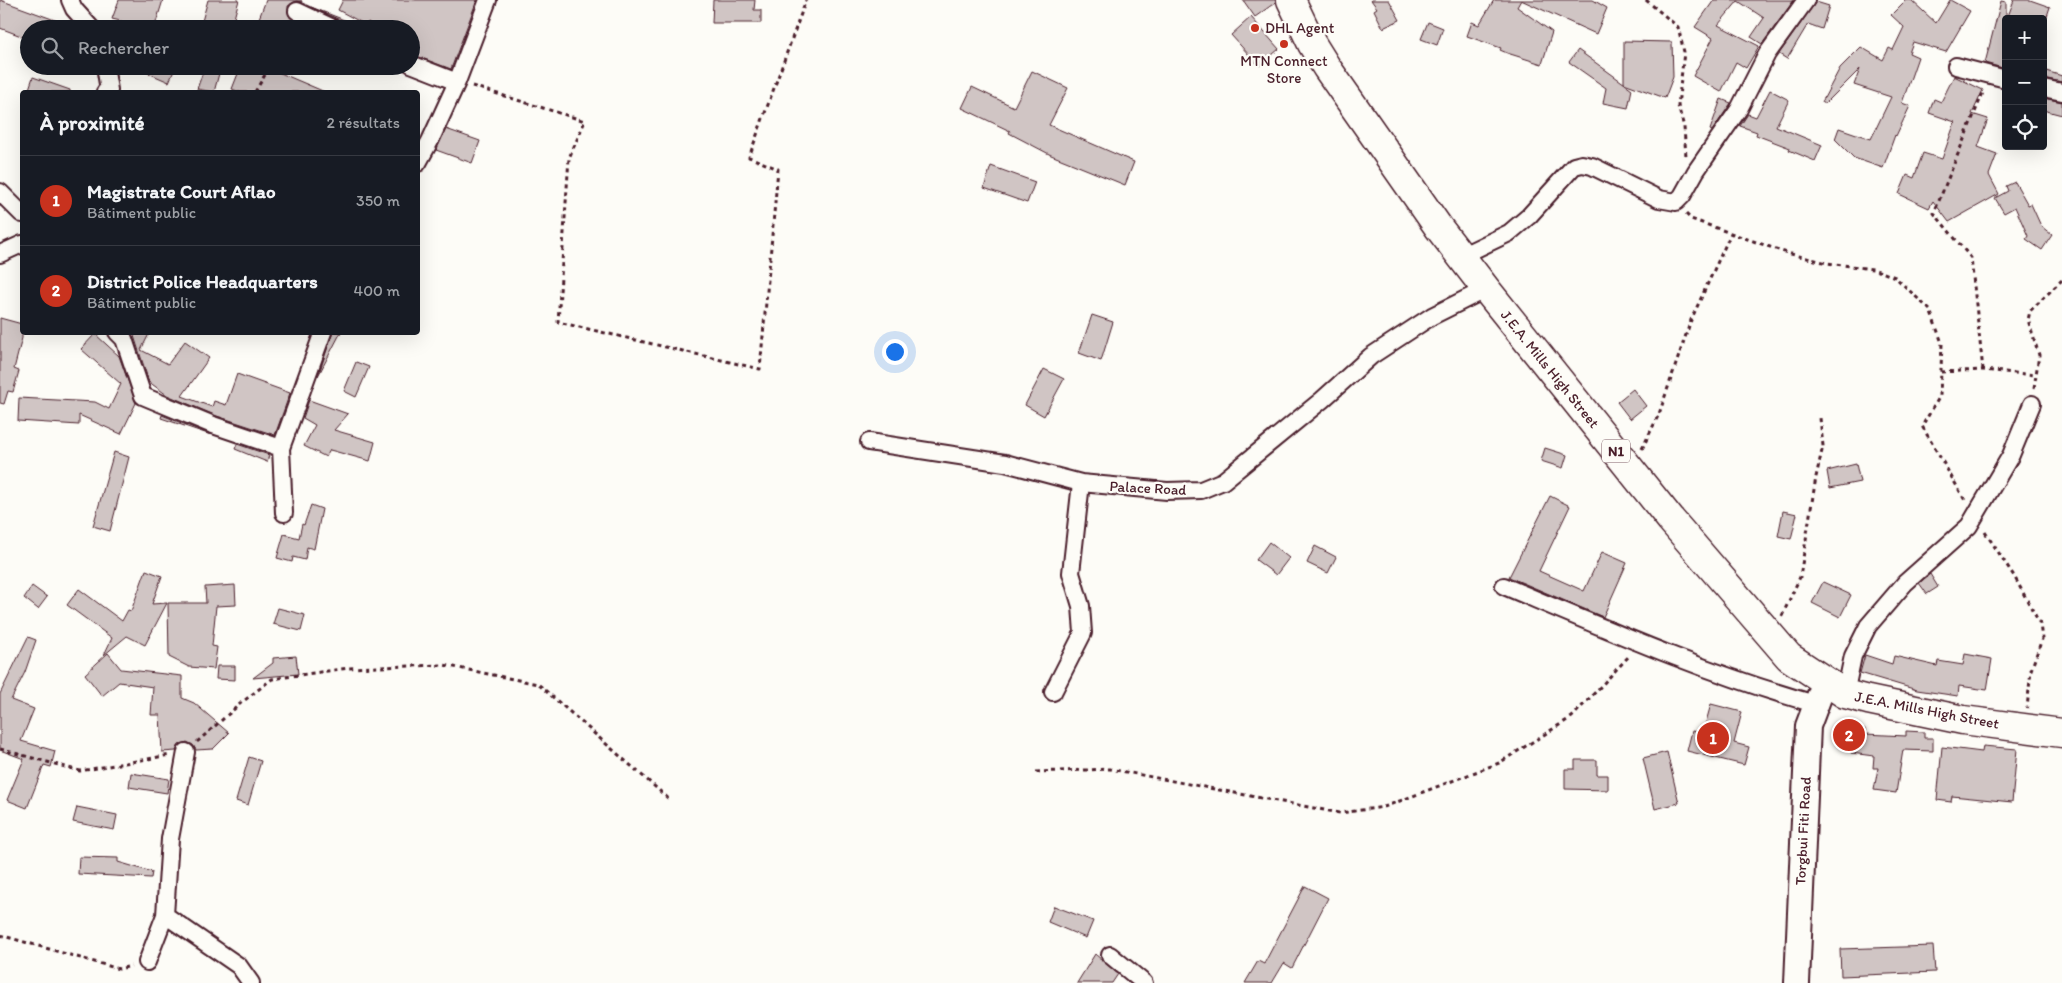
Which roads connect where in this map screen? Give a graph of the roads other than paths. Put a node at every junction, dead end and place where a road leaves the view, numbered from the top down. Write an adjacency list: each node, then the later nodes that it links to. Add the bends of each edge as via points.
1 (70, 0): 6 (street)
2 (488, 0): 12 (street)
3 (1291, 0): 21 (highway, J.E.A. Mills High Street / N1, via 1326,68)
4 (1806, 0): 21 (street, via 1767,54 1739,109 1676,202 1659,198 1592,166 1574,166 1529,216 1509,233)
5 (297, 11): 7 (street)
6 (83, 20)
7 (316, 20)
8 (1956, 66): 11 (street)
9 (420, 68): 12 (street)
10 (106, 75): 14 (street)
11 (2002, 78)
12 (457, 82): 16 (street)
13 (2047, 89): 15 (street)
14 (109, 90)
15 (2062, 92)
16 (420, 159)
17 (0, 192): 18 (street)
18 (20, 212)
19 (20, 245): 20 (street)
20 (0, 254)
21 (1461, 256): 22 (highway, J.E.A. Mills High Street / N1)
22 (1486, 289): 28 (street, Palace Road, via 1432,316 1371,356 1223,481 1201,490 1168,491); 32 (highway, J.E.A. Mills High Street / N1, via 1671,520 1789,657)
23 (120, 335): 27 (street, via 143,396)
24 (322, 335): 27 (street)
25 (2032, 404): 32 (street, via 2011,455 1969,526 1905,583 1868,626)
26 (869, 442): 28 (street, Palace Road, via 1005,463)
27 (281, 448): 29 (street)
28 (1081, 483): 31 (street, via 1071,573 1081,606 1082,633)
29 (284, 513)
30 (1504, 586): 32 (street, via 1642,643 1782,695)
31 (1053, 692)
32 (1828, 693): 33 (highway, J.E.A. Mills High Street / N1, via 1963,720); 40 (street, Torgbui Fiti Road, via 1808,726)
33 (2062, 733)
34 (186, 752): 35 (street, via 170,839)
35 (165, 915): 37 (street); 38 (street, via 239,966)
36 (1110, 955): 39 (street)
37 (146, 962)
38 (252, 983)
39 (1144, 983)
40 (1797, 983)

